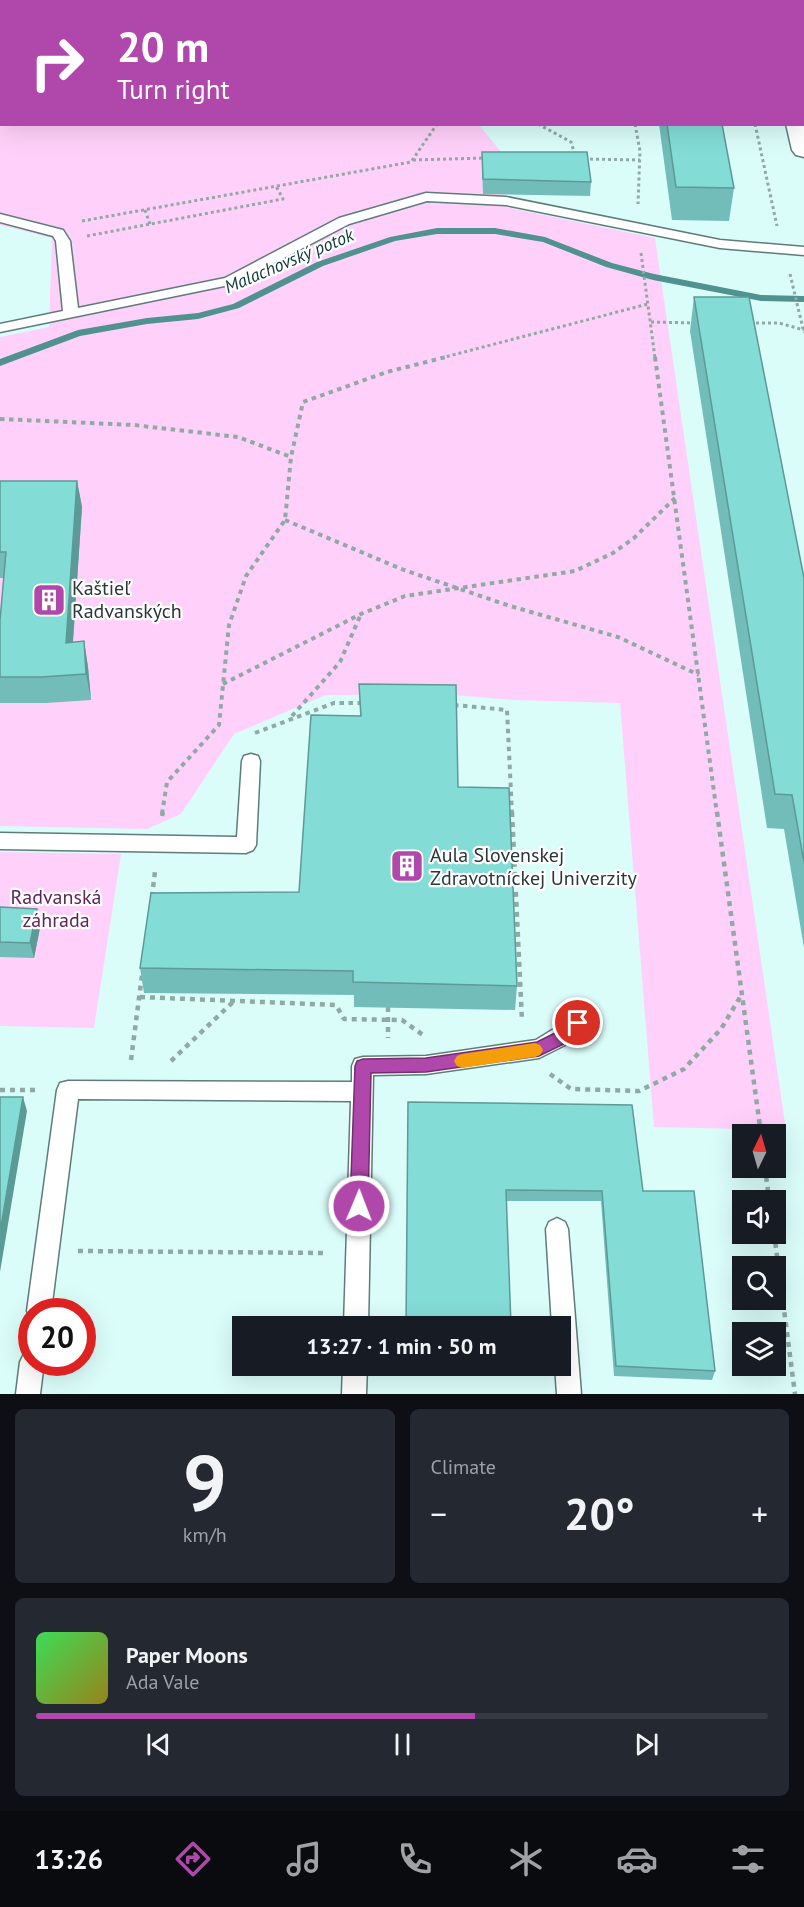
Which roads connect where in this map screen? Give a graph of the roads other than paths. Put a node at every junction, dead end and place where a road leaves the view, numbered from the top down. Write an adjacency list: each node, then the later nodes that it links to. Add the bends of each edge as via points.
1 (798, 126): 2 (street)
2 (804, 150)
3 (0, 218): 5 (lane, via 58,233 63,241)
4 (804, 251): 5 (lane, via 720,244 506,201 426,197 344,221 229,280)
5 (71, 313): 6 (lane)
6 (0, 328)
7 (252, 761): 8 (lane, via 246,845)
8 (0, 841)
9 (578, 1023): 10 (lane, via 539,1049 426,1065 363,1066)
10 (362, 1092): 12 (lane, via 68,1090); 13 (lane)
11 (557, 1230): 18 (lane)
12 (41, 1298)
13 (356, 1316)
14 (30, 1376): 16 (lane)
15 (355, 1376): 17 (lane)
16 (28, 1394)
17 (354, 1394)
18 (569, 1394)

